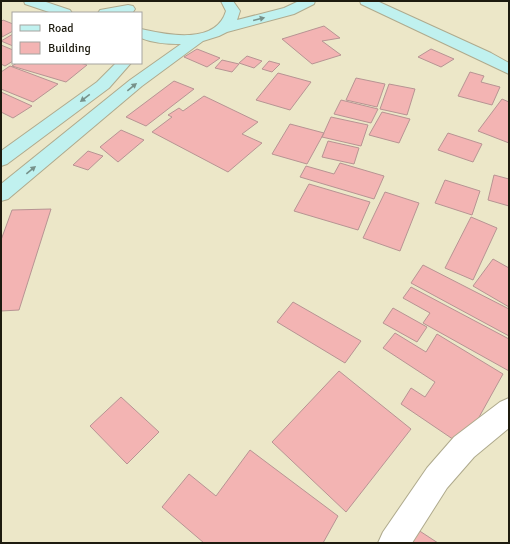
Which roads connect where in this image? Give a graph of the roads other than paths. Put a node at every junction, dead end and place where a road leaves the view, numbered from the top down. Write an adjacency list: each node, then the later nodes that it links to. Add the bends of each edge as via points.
1 (30, 1): 8 (main road)
2 (227, 1): 10 (main road, via 233,11 230,20)
3 (305, 1): 4 (main road)
4 (308, 1): 5 (main road); 10 (main road, one-way to 4, via 289,11)
5 (319, 1)
6 (366, 1): 14 (main road)
7 (131, 8): 9 (main road)
8 (62, 12)
9 (110, 12)
10 (221, 29): 12 (main road)
11 (142, 35): 12 (main road, via 159,39)
12 (198, 38): 16 (main road, one-way to 12, via 136,83)
13 (123, 64): 15 (main road, one-way to 15, via 103,85)
14 (509, 69)
15 (1, 160)
16 (1, 194)
17 (509, 412): 18 (street, via 464,447 437,478)
18 (394, 543)

